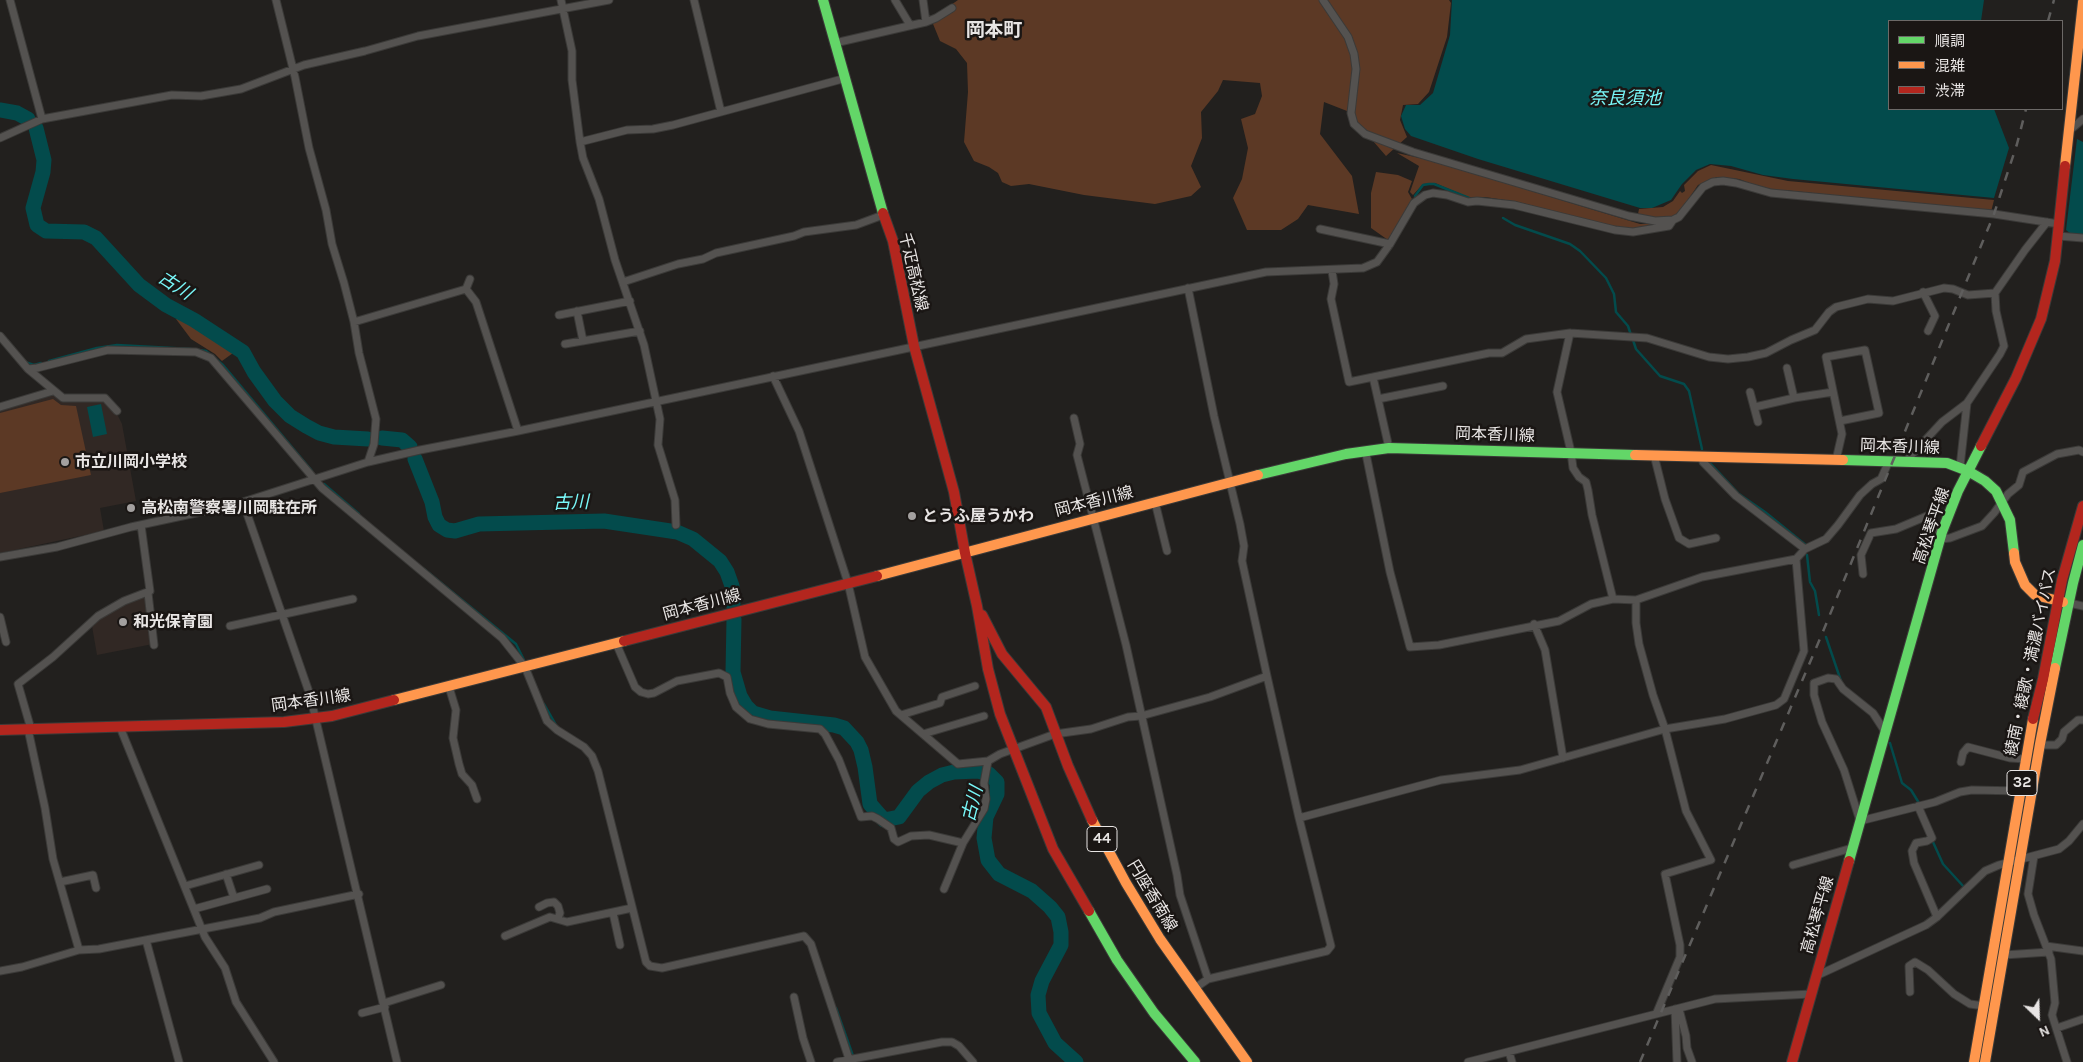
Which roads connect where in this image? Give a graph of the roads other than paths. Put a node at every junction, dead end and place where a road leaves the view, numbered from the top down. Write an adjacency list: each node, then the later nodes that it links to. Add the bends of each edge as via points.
1 (10, 0): 19 (street)
2 (276, 0): 16 (street)
3 (561, 0): 12 (street)
4 (609, 0): 12 (street)
5 (694, 0): 18 (street)
6 (823, 0): 15 (main road, 千疋高松線)
7 (895, 0): 14 (street)
8 (923, 0): 13 (street)
9 (1324, 0): 25 (street, via 1348,37 1354,54 1356,69 1351,113 1354,124 1364,134 1413,152 1629,216 1655,221)
10 (2083, 2): 21 (main road, 高松琴平線)
11 (952, 8): 13 (street)
12 (564, 10): 16 (street, via 456,28); 23 (street, via 572,51 572,80)
13 (926, 22): 14 (street)
14 (910, 25): 15 (street)
15 (835, 43): 17 (main road, 千疋高松線)
16 (292, 68): 19 (street, via 241,89 201,96 166,96); 42 (street)
17 (846, 78): 18 (street); 24 (main road, 千疋高松線)
18 (720, 112): 23 (street, via 673,125 627,130)
19 (42, 119): 22 (street)
20 (2083, 119): 21 (street)
21 (2070, 130): 27 (main road, 高松琴平線)
22 (0, 138)
23 (580, 142): 34 (street)
24 (883, 215): 34 (street, via 856,226 804,232 716,253); 49 (main road, 千疋高松線, via 893,241)
25 (1673, 220): 26 (street, via 1703,187 1723,182 1771,193); 31 (street, via 1669,226 1633,232 1615,230 1514,205 1468,202 1447,194 1433,193 1414,203)
26 (2047, 222): 27 (street); 38 (street)
27 (2059, 224): 29 (main road, 高松琴平線)
28 (1320, 229): 31 (street)
29 (2058, 236): 30 (street); 79 (main road, 高松琴平線, via 2041,319 2016,378)
30 (2083, 238)
31 (1390, 244): 32 (street, via 1370,266)
32 (1332, 271): 35 (street, via 1266,272); 53 (street, via 1332,299 1349,382)
33 (470, 279): 36 (street)
34 (623, 282): 39 (street)
35 (1188, 288): 49 (street); 81 (street)
36 (466, 289): 42 (street); 68 (street, via 476,302)
37 (1923, 292): 38 (street, via 1944,288 1968,295); 44 (street, via 1934,316); 45 (street, via 1892,301 1868,299 1836,307 1815,330 1748,358 1709,358 1647,338)
38 (1995, 293): 61 (street, via 2004,346)
39 (630, 301): 40 (street); 43 (street)
40 (577, 311): 41 (street); 47 (street)
41 (559, 315)
42 (354, 322): 77 (street, via 376,419)
43 (640, 331): 47 (street); 60 (street)
44 (1928, 331)
45 (1570, 333): 53 (street, via 1526,339 1502,353); 71 (street, via 1557,392)
46 (0, 336): 50 (street)
47 (583, 341): 48 (street)
48 (565, 344)
49 (914, 346): 52 (street); 94 (main road, 千疋高松線, via 954,492)
50 (28, 368): 55 (street); 80 (street, via 108,350 204,353 218,364)
51 (1787, 368): 58 (street)
52 (773, 376): 60 (street); 98 (street, via 799,431)
53 (1373, 377): 59 (street)
54 (1443, 386): 59 (street)
55 (53, 391): 62 (street); 64 (street, via 68,400 105,398)
56 (1750, 392): 63 (street)
57 (1833, 392): 58 (street); 66 (street); 66 (street, via 1826,357 1865,350 1879,413)
58 (1794, 398): 63 (street)
59 (1378, 399): 69 (street)
60 (656, 401): 68 (street); 88 (street, via 660,419 658,445 675,500)
61 (1967, 404): 78 (street, via 1942,422); 79 (street)
62 (0, 406)
63 (1755, 407): 67 (street)
64 (117, 411)
65 (1074, 418): 86 (street, via 1080,444 1077,454)
66 (1840, 420): 75 (street, via 1842,434)
67 (1758, 422)
68 (518, 431): 77 (street)
69 (1389, 448): 70 (main road, 岡本香川線); 71 (main road, 岡本香川線)
70 (1367, 450): 81 (main road, 岡本香川線); 109 (street, via 1390,572 1410,648)
71 (1572, 452): 73 (main road, 岡本香川線); 101 (street, via 1573,468 1586,482)
72 (2083, 452): 82 (street, via 2057,454 2023,472 2019,485)
73 (1654, 455): 74 (main road, 岡本香川線); 90 (street, via 1664,499 1679,538 1689,544)
74 (1702, 457): 75 (main road, 岡本香川線); 92 (street, via 1703,462 1736,496)
75 (1836, 460): 76 (main road, 岡本香川線)
76 (1888, 461): 78 (main road, 岡本香川線); 92 (street, via 1881,480 1860,495 1826,539)
77 (368, 462): 80 (street)
78 (1906, 462): 79 (main road, 岡本香川線, via 1947,463)
79 (1964, 469): 82 (main road, 岡本香川線, via 1991,486); 89 (main road, 高松琴平線)
80 (313, 479): 83 (street); 114 (street, via 502,638)
81 (1230, 482): 84 (main road, 岡本香川線); 115 (street, via 1244,546 1242,561)
82 (2002, 501): 89 (street, via 1982,526 1950,538); 103 (main road, 岡本香川線, via 2010,520 2015,562 2025,585 2035,595)
83 (243, 502): 87 (street); 107 (street)
84 (1154, 502): 86 (main road, 岡本香川線); 93 (street)
85 (2083, 506): 103 (main road, 綾南・綾歌・満濃バイパス / 32)
86 (1093, 518): 94 (main road, 岡本香川線); 120 (street)
87 (141, 524): 95 (street, via 57,547); 99 (street)
88 (676, 524)
89 (1942, 536): 97 (street, via 1927,516 1871,533 1862,555); 127 (main road, 高松琴平線)
90 (1716, 538)
91 (2083, 545): 104 (main road, 綾南・綾歌・満濃バイパス / 32)
92 (1805, 548): 96 (street)
93 (1167, 551)
94 (964, 553): 98 (main road, 岡本香川線); 105 (main road, 円座香南線 / 44)
95 (0, 557)
96 (1796, 559): 102 (street, via 1702,577); 125 (street, via 1804,651 1784,699 1776,705 1725,719)
97 (1864, 574)
98 (848, 583): 112 (main road, 岡本香川線); 118 (street, via 865,658)
99 (148, 593): 113 (street); 124 (street, via 124,601 98,616 18,684)
100 (353, 599): 107 (street)
101 (1612, 599): 102 (street); 109 (street, via 1592,604 1559,621)
102 (1636, 600): 125 (street, via 1639,644)
103 (2058, 601): 104 (main road, 岡本香川線); 133 (main road, 綾南・綾歌・満濃バイパス / 32)
104 (2069, 603): 106 (street); 130 (main road, 綾南・綾歌・満濃バイパス / 32)
105 (977, 606): 129 (main road, 円座香南線 / 44, via 1002,654 1046,706); 131 (main road, 円座香南線 / 44, via 988,669)
106 (2083, 606)
107 (282, 615): 110 (street); 121 (street)
108 (0, 617): 111 (street)
109 (1534, 624): 132 (street, via 1545,650)
110 (230, 626)
111 (6, 642)
112 (616, 643): 114 (main road, 岡本香川線); 142 (street, via 635,687 641,692 654,693 677,681 718,673 727,677 736,707 750,719 820,729 826,734 839,760 861,817 878,819 891,828 898,842 911,836 929,835)
113 (154, 645)
114 (525, 667): 116 (main road, 岡本香川線); 158 (street, via 547,720 584,747 595,763)
115 (1267, 676): 120 (street, via 1210,697); 139 (street)
116 (449, 686): 121 (main road, 岡本香川線); 137 (street, via 456,710 453,738 459,764)
117 (975, 686): 118 (street)
118 (901, 715): 128 (street)
119 (984, 716): 128 (street)
120 (1141, 716): 129 (street); 173 (street, via 1180,895)
121 (316, 719): 123 (main road, 岡本香川線); 155 (street)
122 (2083, 720): 130 (street, via 2078,720 2064,732 2056,745)
123 (120, 727): 124 (main road, 岡本香川線); 151 (street)
124 (29, 729): 126 (main road, 岡本香川線); 150 (street)
125 (1665, 729): 132 (street); 182 (street, via 1686,811 1710,860 1665,874 1680,957)
126 (0, 730)
127 (1886, 733): 140 (main road, 高松琴平線); 140 (street, via 1873,713 1843,689 1836,679 1814,683 1822,722 1844,770)
128 (923, 734): 135 (street, via 958,764)
129 (1055, 734): 131 (street); 175 (main road, 円座香南線 / 44, via 1094,825 1121,875)
130 (2040, 744): 133 (street); 145 (main road, 綾南・綾歌・満濃バイパス / 32)
131 (1012, 749): 135 (street); 195 (main road, 円座香南線 / 44, via 1053,849 1092,919 1154,1013)
132 (1563, 758): 139 (street, via 1520,770 1441,780)
133 (2026, 758): 134 (street, via 2010,758 1968,747 1962,753); 136 (main road, 綾南・綾歌・満濃バイパス / 32)
134 (1961, 762)
135 (988, 764): 142 (street, via 984,809)
136 (2021, 791): 138 (street, via 1966,791); 146 (main road, 綾南・綾歌・満濃バイパス / 32)
137 (477, 799)
138 (1918, 806): 140 (street); 161 (street, via 1932,838 1916,843 1912,851 1914,863)
139 (1299, 818): 173 (street, via 1331,946 1328,951)
140 (1860, 821): 143 (main road, 高松琴平線)
141 (2083, 824): 144 (street, via 2059,849)
142 (963, 843): 154 (street)
143 (1852, 848): 148 (street); 172 (main road, 高松琴平線)
144 (2034, 856): 145 (street); 167 (street, via 2028,894)
145 (2020, 860): 146 (street); 170 (main road, 綾南・綾歌・満濃バイパス / 32)
146 (2009, 863): 161 (street, via 1985,872); 180 (main road, 綾南・綾歌・満濃バイパス / 32)
147 (259, 865): 149 (street)
148 (1793, 866)
149 (226, 874): 151 (street); 156 (street)
150 (60, 882): 152 (street, via 92,875); 168 (street)
151 (185, 886): 159 (street)
152 (96, 888)
153 (267, 889): 156 (street)
154 (944, 889)
155 (358, 894): 163 (street, via 260,918); 179 (street)
156 (234, 898): 159 (street)
157 (540, 907): 162 (street, via 554,902 560,913)
158 (632, 908): 160 (street); 188 (street, via 644,958 655,968 799,936 808,938)
159 (194, 909): 163 (street)
160 (613, 913): 162 (street, via 567,922); 166 (street)
161 (1937, 917): 172 (street)
162 (558, 918): 164 (street, via 544,918)
163 (202, 928): 165 (street); 190 (street, via 225,968 236,1002)
164 (506, 936)
165 (146, 940): 168 (street, via 99,950); 189 (street)
166 (620, 945)
167 (2048, 949): 169 (street); 170 (street); 185 (street, via 2055,1003 2052,1015)
168 (79, 950): 171 (street)
169 (2083, 952)
170 (2004, 955): 204 (main road, 綾南・綾歌・満濃バイパス / 32)
171 (0, 971)
172 (1816, 976): 177 (main road, 高松琴平線)
173 (1208, 979): 175 (street)
174 (441, 985): 179 (street)
175 (1195, 988): 186 (main road, 円座香南線 / 44)
176 (1910, 992): 180 (street, via 1909,966 1915,962 1954,994 1970,1004)
177 (1811, 994): 181 (street, via 1714,999); 202 (main road, 高松琴平線)
178 (794, 997): 192 (street)
179 (385, 1005): 183 (street); 191 (street)
180 (1984, 1006): 203 (main road, 綾南・綾歌・満濃バイパス / 32)
181 (1677, 1009): 182 (street); 200 (street); 201 (street)
182 (1657, 1012): 187 (street)
183 (362, 1013)
184 (2083, 1020): 185 (street)
185 (2057, 1028): 205 (street)
186 (1238, 1048): 196 (main road, 円座香南線 / 44); 197 (main road, 44)
187 (1509, 1052): 198 (street); 199 (street)
188 (849, 1061): 193 (street); 194 (street, via 952,1042 960,1046)
189 (179, 1062)
190 (274, 1062)
191 (398, 1062)
192 (811, 1062)
193 (837, 1062)
194 (973, 1062)
195 (1195, 1062)
196 (1247, 1062)
197 (1252, 1062)
198 (1468, 1062)
199 (1512, 1062)
200 (1677, 1062)
201 (1692, 1062)
202 (1792, 1062)
203 (1974, 1062)
204 (1986, 1062)
205 (2067, 1062)

